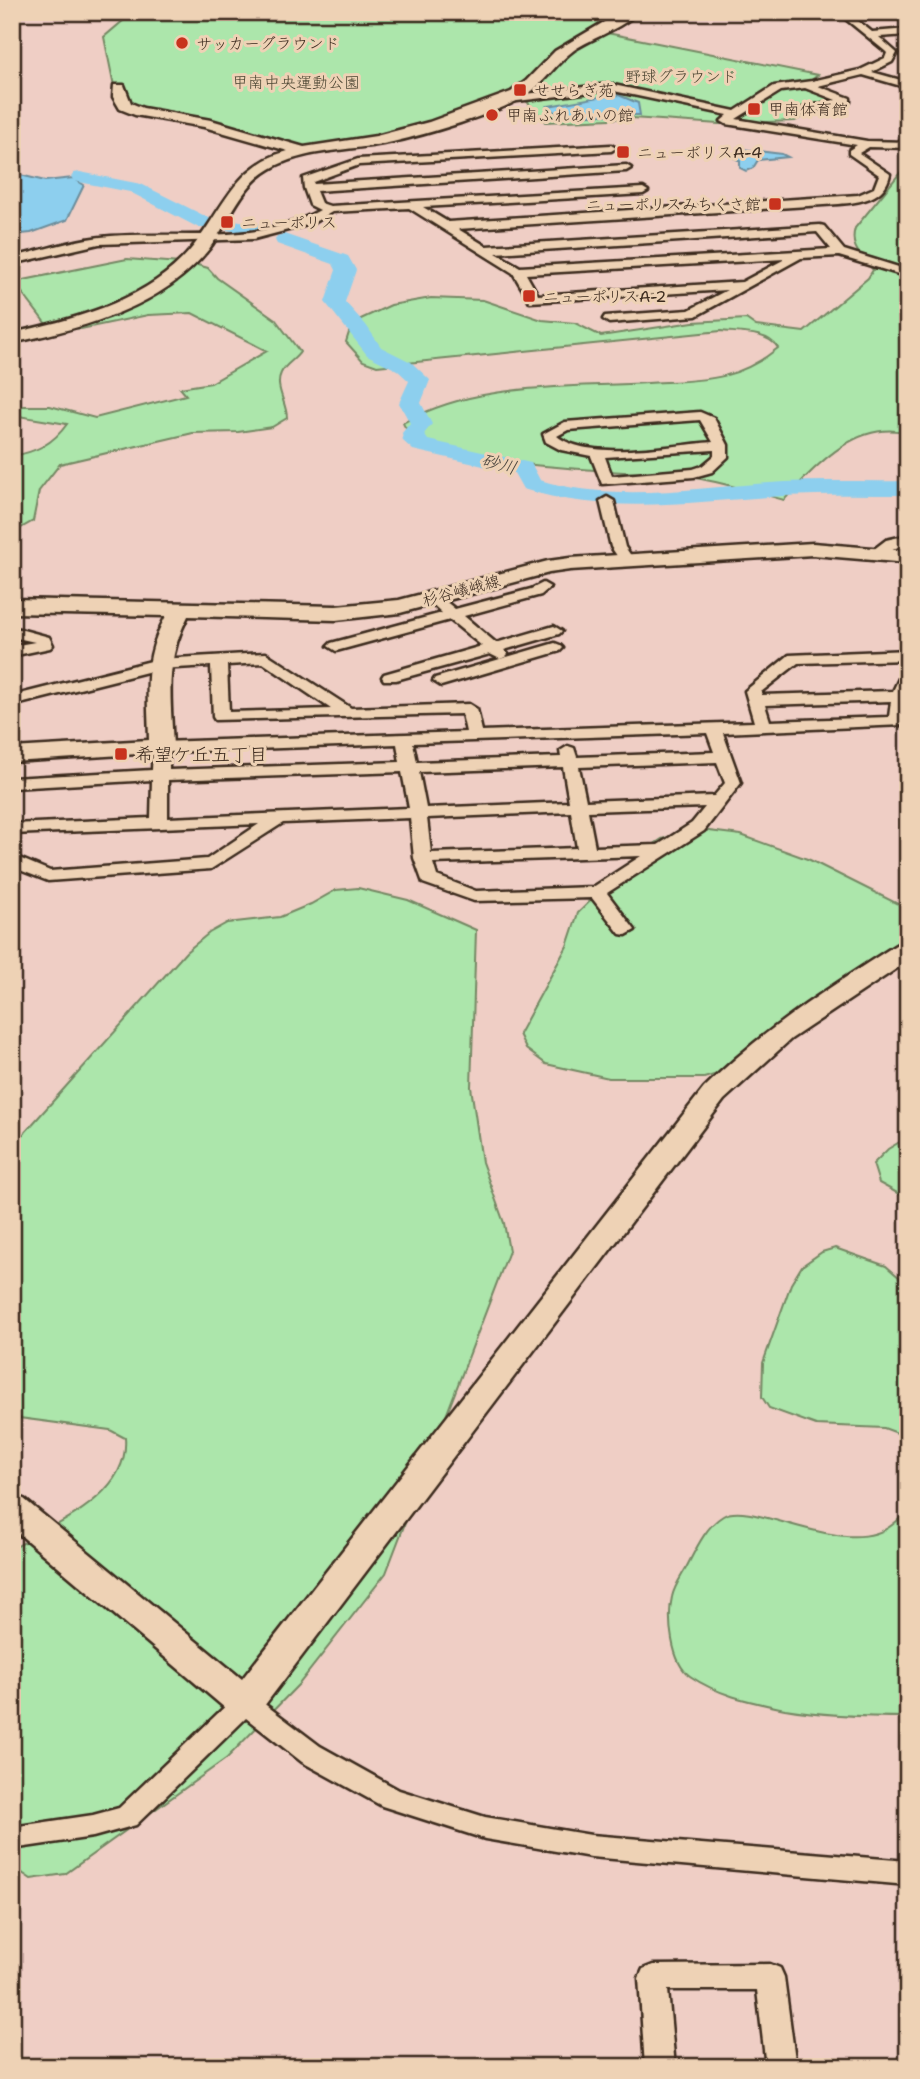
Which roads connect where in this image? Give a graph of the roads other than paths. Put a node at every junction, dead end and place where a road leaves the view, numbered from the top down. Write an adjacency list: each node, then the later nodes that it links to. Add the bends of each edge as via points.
1 (631, 12): 11 (street, via 559,55 534,84)
2 (841, 12): 6 (street)
3 (896, 12): 4 (street)
4 (908, 20)
5 (908, 32): 6 (street)
6 (871, 35): 7 (street, via 892,53 889,60)
7 (863, 72): 8 (street); 9 (street)
8 (806, 85): 12 (street, via 846,100); 13 (street, via 778,88)
9 (908, 85)
10 (119, 88): 18 (street, via 125,106 139,112 206,123)
11 (509, 99): 13 (street, via 610,87); 18 (street, via 406,134)
12 (799, 112)
13 (736, 114): 15 (street, via 726,121)
14 (602, 135): 17 (street)
15 (867, 144): 16 (street); 22 (street, via 853,152 885,174 880,189 861,197)
16 (908, 145)
17 (611, 148): 19 (street); 20 (street, via 358,162 307,180)
18 (304, 153): 29 (street, via 259,168)
19 (626, 168): 20 (street); 21 (street)
20 (309, 188): 24 (street, via 316,205)
21 (643, 191): 23 (street); 25 (street)
22 (820, 202): 25 (street); 28 (street)
23 (412, 205): 24 (street); 26 (street)
24 (330, 209): 29 (street, via 281,232)
25 (657, 213): 26 (street)
26 (446, 226): 31 (street)
27 (92, 227): 30 (street)
28 (820, 228): 31 (street); 32 (street)
29 (208, 237): 30 (street); 39 (street, via 189,263 161,285 71,324)
30 (108, 240): 34 (street)
31 (483, 250): 35 (street)
32 (839, 252): 33 (street); 36 (street)
33 (802, 254): 35 (street); 37 (street)
34 (12, 261)
35 (518, 271): 37 (street, via 534,299)
36 (908, 274)
37 (744, 285): 38 (street, via 692,313)
38 (609, 319)
39 (12, 338)
40 (721, 445): 41 (street); 41 (street, via 721,457 707,469 607,481); 41 (street, via 707,418 700,416 565,426 550,434 561,447)
41 (597, 454)
42 (607, 500): 46 (street, via 618,547)
43 (908, 539): 44 (street, via 891,542)
44 (877, 553): 45 (street, 杉谷嶬峨線); 46 (street, 杉谷嶬峨線, via 786,550)
45 (908, 557)
46 (627, 560): 48 (street, 杉谷嶬峨線, via 548,566)
47 (543, 587): 51 (street)
48 (433, 598): 50 (street, 杉谷嶬峨線, via 336,613); 51 (street)
49 (12, 606): 50 (street, 杉谷嶬峨線)
50 (180, 611): 61 (street, via 165,639)
51 (452, 614): 54 (street); 56 (street)
52 (554, 631): 56 (street)
53 (12, 632): 57 (street, via 44,640 46,645)
54 (336, 646)
55 (555, 648): 60 (street)
56 (493, 649): 60 (street); 63 (street)
57 (12, 651)
58 (908, 655): 66 (street, via 794,658 753,691)
59 (219, 661): 61 (street); 68 (street, via 266,658); 68 (street, via 221,717)
60 (509, 661): 64 (street)
61 (159, 664): 67 (street); 74 (street)
62 (908, 675): 65 (street)
63 (390, 677)
64 (442, 681)
65 (899, 696): 66 (street); 69 (street, via 897,722)
66 (756, 700): 69 (street)
67 (12, 701)
68 (348, 713): 72 (street, via 469,709)
69 (762, 727): 70 (street)
70 (713, 728): 71 (street); 76 (street)
71 (564, 733): 72 (street); 77 (street)
72 (475, 737): 73 (street)
73 (404, 739): 74 (street); 78 (street)
74 (161, 747): 75 (street); 79 (street)
75 (15, 753)
76 (724, 757): 77 (street); 81 (street, via 733,783)
77 (570, 762): 78 (street); 82 (street)
78 (409, 768): 79 (street); 83 (street)
79 (159, 775): 80 (street); 85 (street)
80 (12, 783)
81 (719, 801): 82 (street); 87 (street, via 698,827)
82 (579, 806): 83 (street); 88 (street)
83 (418, 812): 84 (street); 89 (street)
84 (282, 816): 85 (street); 90 (street, via 211,864 48,876)
85 (159, 822): 86 (street)
86 (12, 829)
87 (665, 849): 88 (street); 91 (street)
88 (587, 853): 89 (street)
89 (423, 858): 91 (street, via 429,879 474,896)
90 (12, 860)
91 (597, 892): 92 (street)
92 (626, 930)
93 (908, 949): 95 (street, via 813,1010 743,1063 714,1094)
94 (12, 1508): 95 (street)
95 (245, 1703): 96 (street, via 127,1816); 97 (street, via 311,1754 391,1798 485,1828 591,1846)
96 (12, 1838)
97 (908, 1873)
98 (660, 2067): 99 (street, via 653,1978 770,1977)
99 (781, 2067)

